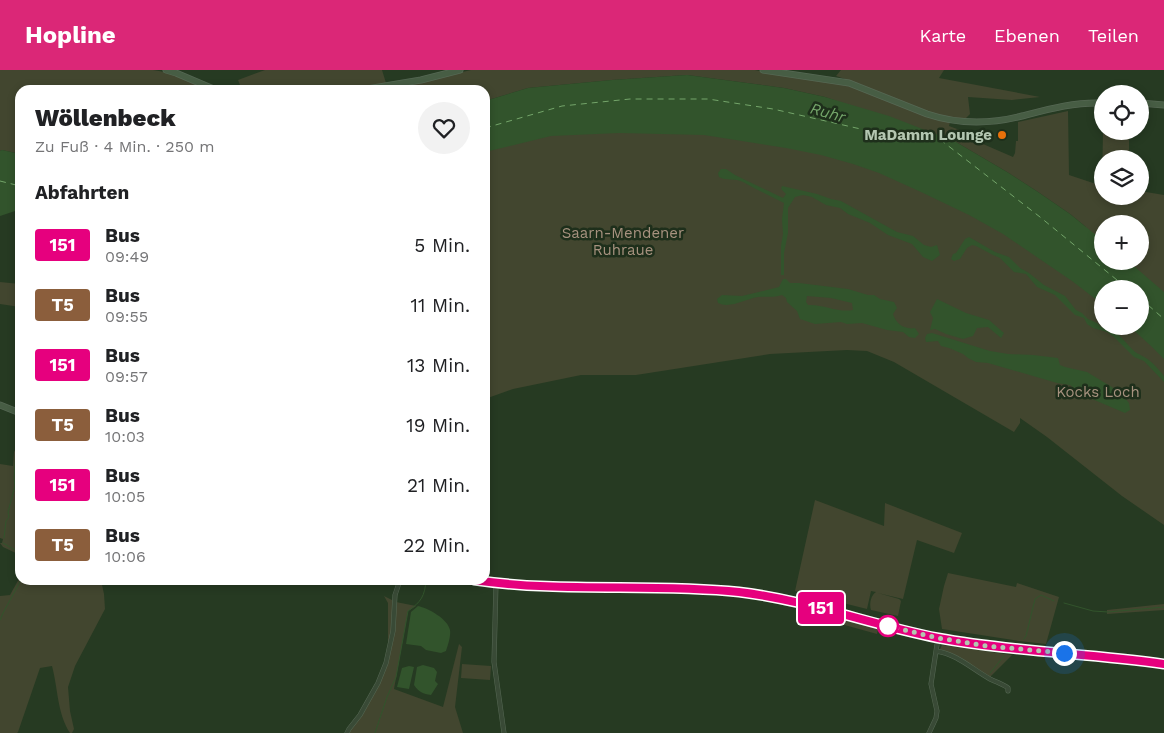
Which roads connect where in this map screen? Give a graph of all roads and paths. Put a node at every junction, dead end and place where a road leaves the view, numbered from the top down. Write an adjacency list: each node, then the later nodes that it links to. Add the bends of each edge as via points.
1 (166, 70): 4 (main road)
2 (460, 70): 5 (main road)
3 (763, 70): 6 (main road, via 850,83 926,114 958,121 1009,118 1061,106)
4 (205, 85)
5 (391, 85)
6 (1094, 103)
7 (1149, 104): 8 (main road)
8 (1164, 104)
9 (0, 405): 10 (main road)
10 (15, 411)
11 (490, 582): 12 (main road)
12 (496, 583): 14 (main road, via 666,587 740,593 802,604); 19 (street, via 494,662)
13 (398, 585): 18 (street, via 386,663 378,683)
14 (938, 638): 15 (street); 16 (main road)
15 (936, 651): 17 (street, via 957,658 1006,686); 20 (street, via 931,684 937,711)
16 (1164, 664)
17 (1008, 691)
18 (347, 733)
19 (504, 733)
20 (930, 733)

